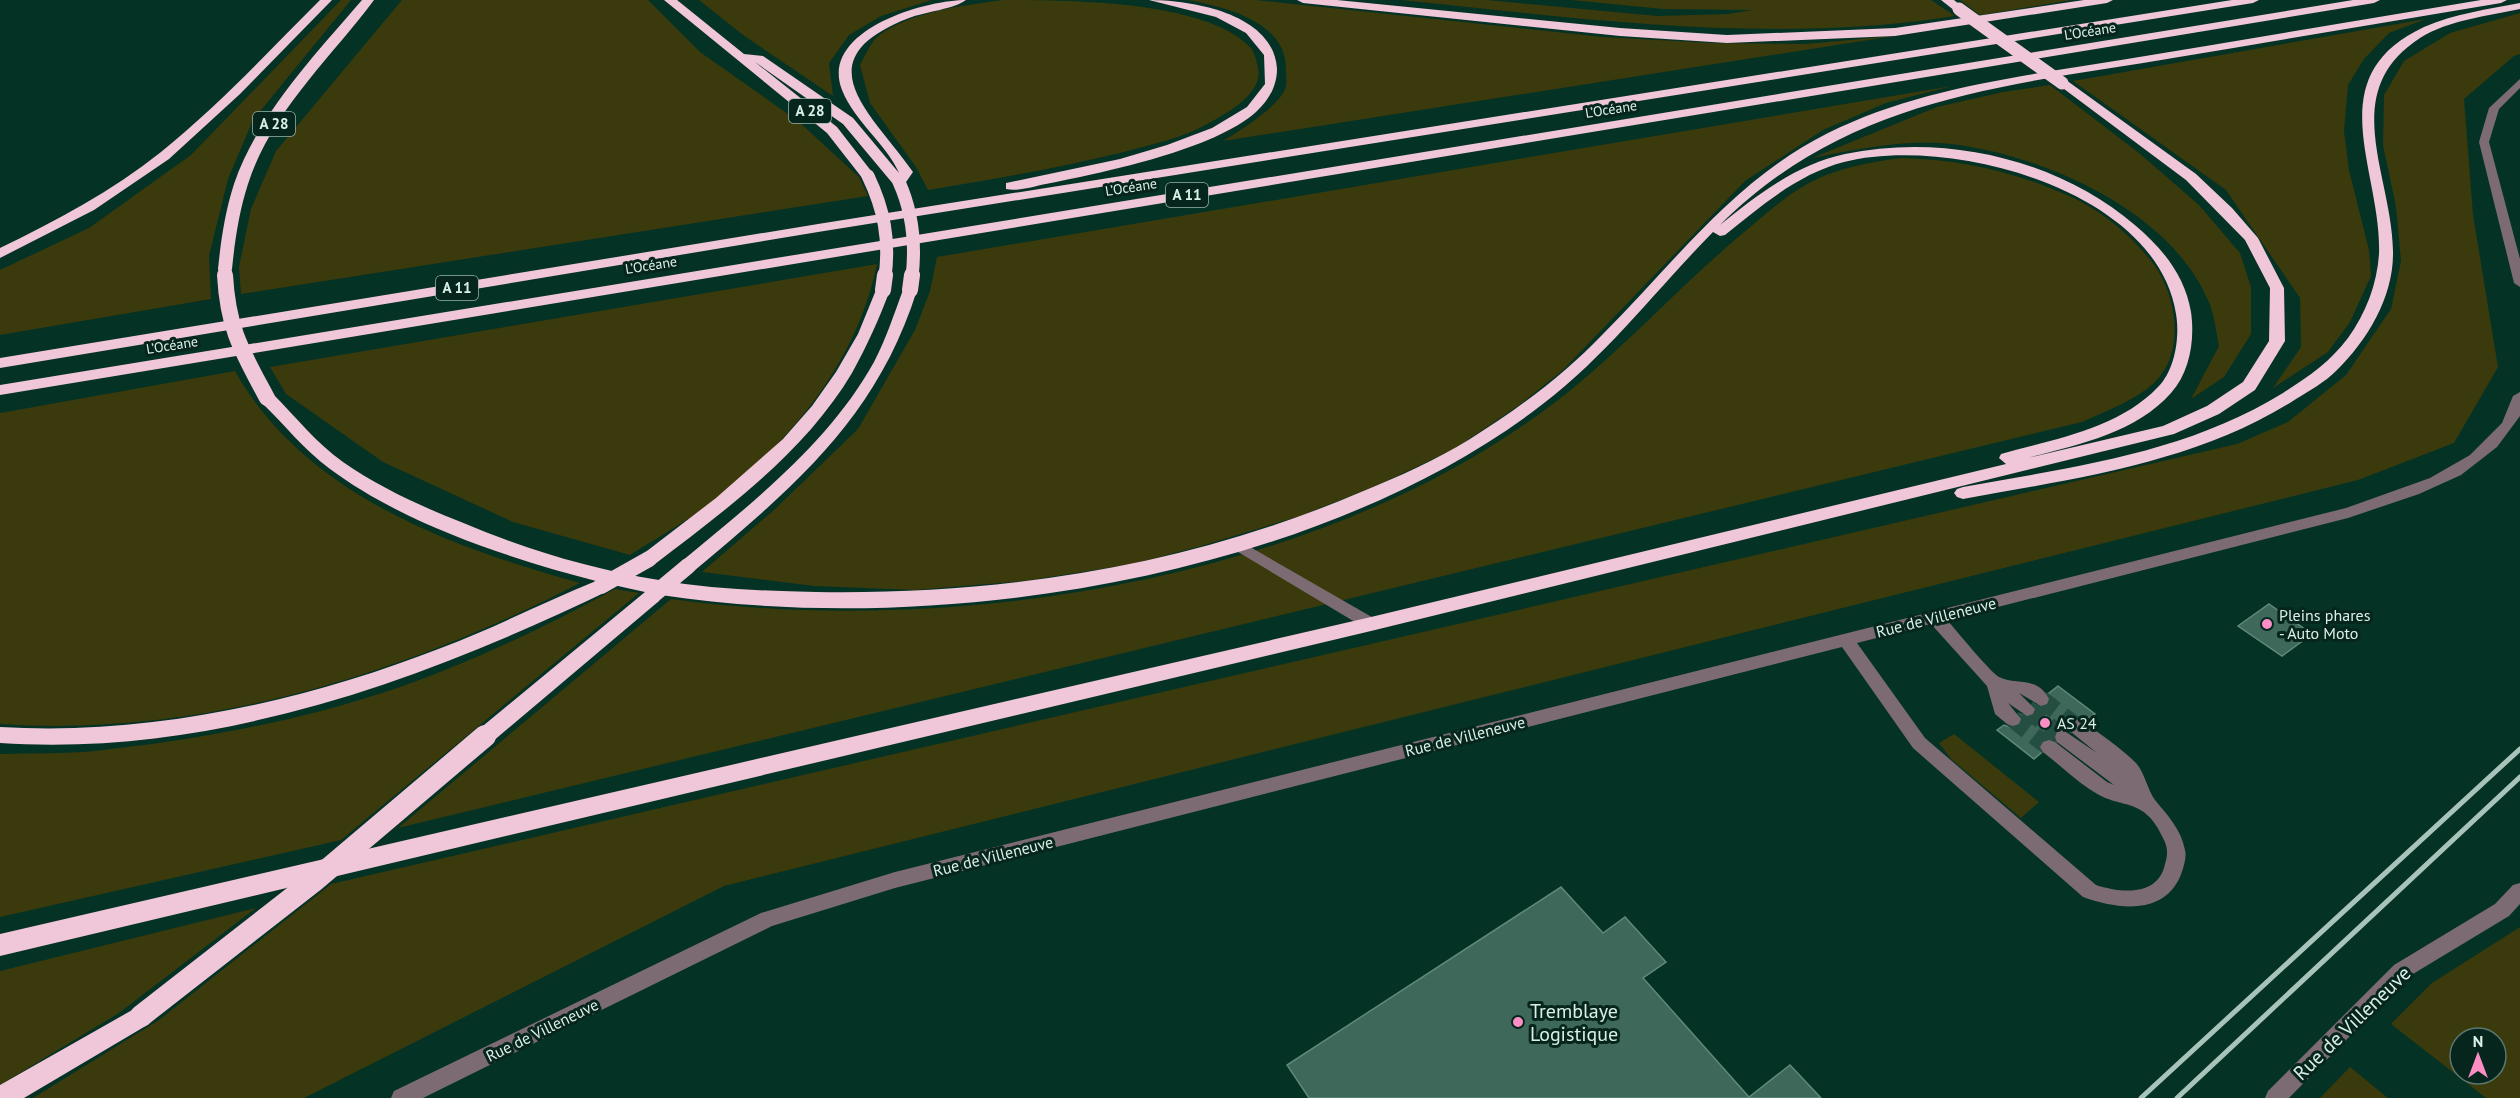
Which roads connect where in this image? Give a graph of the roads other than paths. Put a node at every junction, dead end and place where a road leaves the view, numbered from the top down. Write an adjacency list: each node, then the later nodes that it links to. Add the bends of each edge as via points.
1 (326, 0): 18 (highway, via 211,115 140,175)
2 (369, 0): 24 (highway, A 28, bridge, via 292,97 246,171 233,210 225,269 227,305 235,338 267,398 335,465 409,507 502,546 569,567 658,587 742,596 839,600 1027,589 1103,577)
3 (670, 0): 13 (highway, A 28)
4 (960, 0): 15 (highway, via 909,14 880,27 857,45 844,70 856,104)
5 (1155, 0): 16 (highway, via 1227,19 1263,43 1272,58 1273,74 1265,92 1249,111 1210,134 1156,154 933,199)
6 (1303, 0): 8 (highway, via 1620,32 1738,39 1895,32)
7 (1947, 0): 23 (highway, bridge, via 2191,177 2227,211 2255,245 2277,288 2277,341 2249,386 2213,410 2168,430)
8 (2107, 0)
9 (2253, 0): 16 (highway, L’Océane / A 11)
10 (2374, 0): 21 (highway, L’Océane / A 11)
11 (2501, 0): 17 (highway, via 1942,96 1872,118 1814,146 1740,199)
12 (2520, 6): 23 (highway, via 2459,20 2417,35 2399,47 2379,69 2365,118 2385,237 2383,280 2360,332 2330,368 2273,410 2214,436 2149,455)
13 (741, 57): 15 (highway, via 759,59 824,102); 32 (highway, A 28, bridge, via 832,130 868,176 881,200 890,254 873,321 854,359 788,446 732,498 649,559 601,586 461,651 342,692 219,720 133,733)
14 (2520, 82): 19 (street, via 2494,108 2484,142)
15 (899, 175): 36 (highway, bridge, via 915,236 916,261 910,290 881,362 835,428 753,511 305,888 141,1016)
16 (818, 228): 20 (highway, L’Océane / A 11)
17 (1698, 241): 23 (highway, via 1714,237 1789,181 1842,159 1900,152 1952,154 2003,162 2099,203 2161,259 2185,303 2184,351 2165,390 2123,420 2050,447); 24 (highway, via 1603,345 1519,414 1465,449 1346,507)
18 (0, 254)
19 (2520, 283)
20 (0, 363)
21 (0, 390)
22 (2520, 396): 25 (street, Rue de Villeneuve, via 2508,425 2478,458 2427,487 2348,513)
23 (1734, 537): 26 (highway)
24 (1238, 545): 26 (street)
25 (1935, 618): 27 (street, Rue de Villeneuve); 28 (street)
26 (1371, 624): 35 (highway)
27 (1845, 639): 33 (street, via 1919,743 2090,891 2112,899 2131,899 2151,896 2165,887 2177,865 2178,849 2172,832); 37 (street, Rue de Villeneuve, via 907,878 768,919)
28 (1995, 683): 29 (street, via 2027,688); 30 (street); 31 (street, via 2001,709)
29 (2042, 699)
30 (2027, 709)
31 (2013, 719)
32 (0, 735)
33 (2146, 802): 33 (street, via 2101,788 2063,737 2131,769)
34 (2520, 891): 38 (street, Rue de Villeneuve, via 2502,910 2401,971)
35 (0, 945)
36 (1, 1098)
37 (401, 1098)
38 (2275, 1098)

